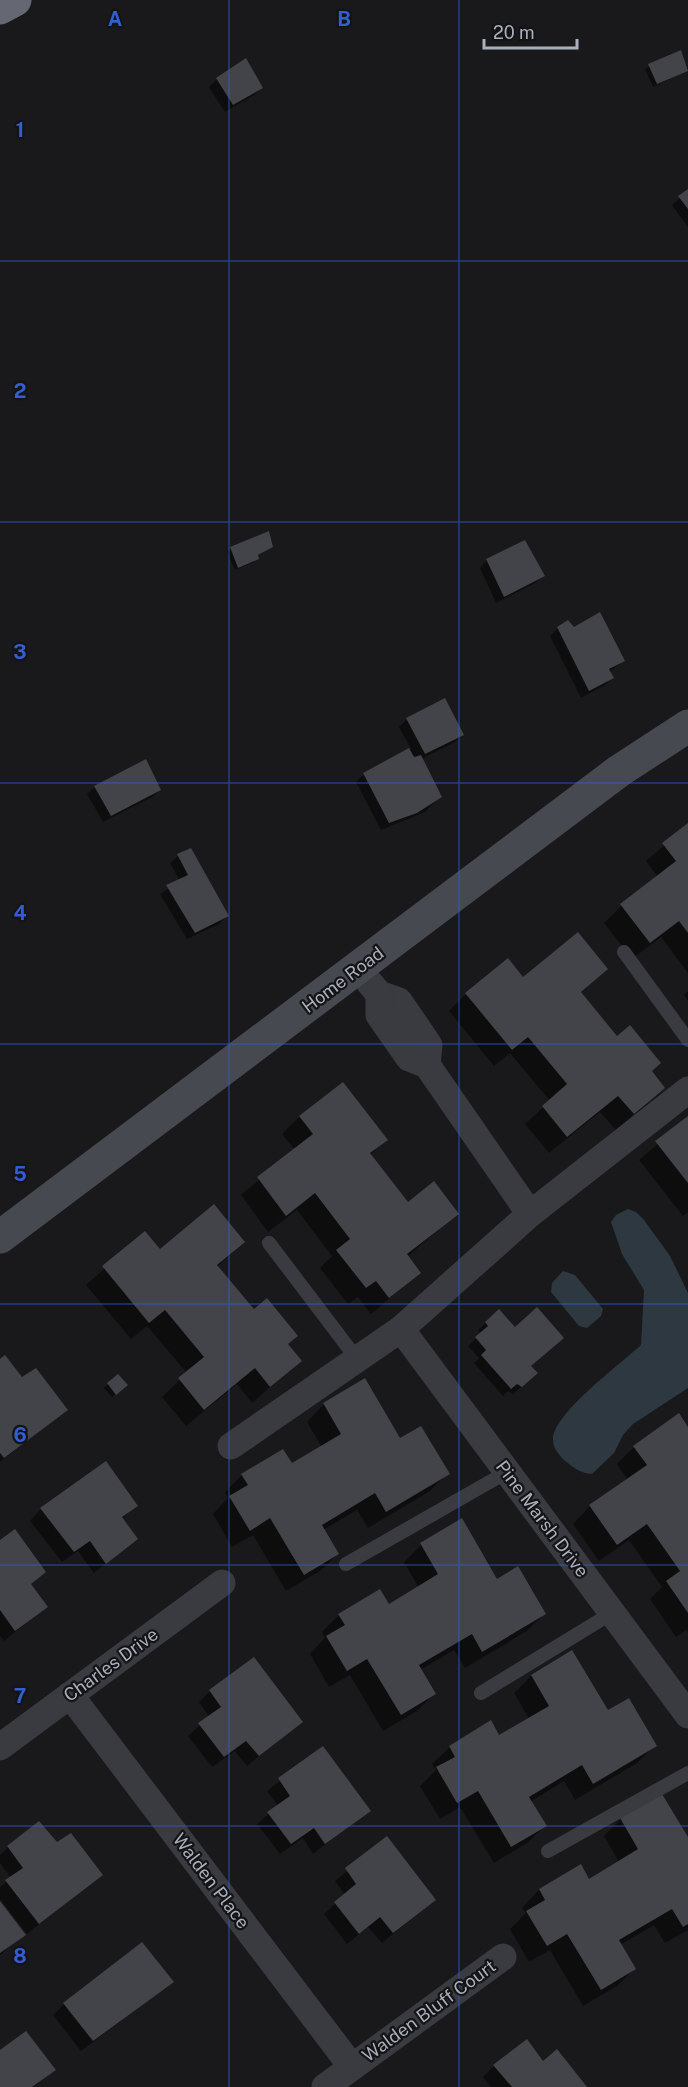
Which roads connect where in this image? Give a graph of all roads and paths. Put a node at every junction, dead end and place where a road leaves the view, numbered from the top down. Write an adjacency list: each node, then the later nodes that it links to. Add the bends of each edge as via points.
1 (15, 0): 2 (highway)
2 (0, 8)
3 (688, 726): 5 (street, Home Road, via 619,771)
4 (624, 952): 6 (lane)
5 (359, 969): 8 (street, via 379,994 399,1001 429,1045 427,1065); 9 (street, Home Road)
6 (688, 1040)
7 (688, 1090): 8 (street)
8 (530, 1214): 11 (street)
9 (0, 1237)
10 (269, 1243): 12 (lane)
11 (401, 1329): 12 (street); 14 (street, Pine Marsh Drive)
12 (357, 1359): 13 (street)
13 (231, 1446)
14 (507, 1472): 15 (lane); 17 (street, Pine Marsh Drive)
15 (346, 1564)
16 (222, 1583): 19 (street, Charles Drive)
17 (612, 1613): 18 (lane); 20 (street, Pine Marsh Drive)
18 (481, 1693)
19 (70, 1695): 21 (street, Charles Drive); 25 (street, Walden Place)
20 (686, 1709)
21 (0, 1747)
22 (688, 1773): 23 (lane)
23 (548, 1851)
24 (503, 1957): 25 (street, Walden Bluff Court)
25 (352, 2067): 26 (street, Walden Bluff Court)
26 (325, 2087)

